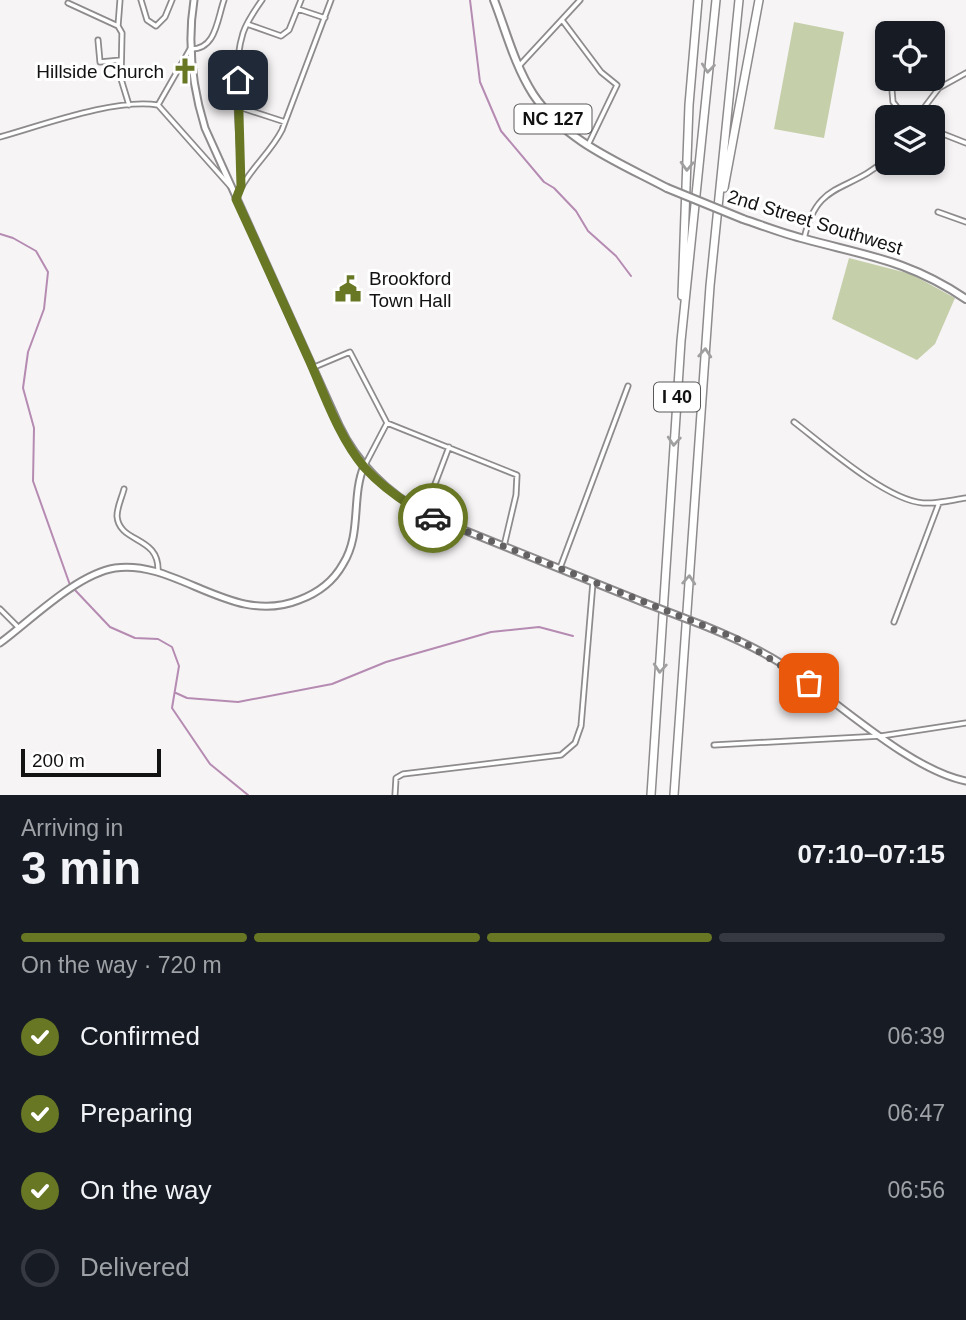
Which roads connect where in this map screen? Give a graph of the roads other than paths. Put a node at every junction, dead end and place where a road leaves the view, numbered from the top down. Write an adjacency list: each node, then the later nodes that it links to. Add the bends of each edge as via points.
1 (120, 0): 20 (street)
2 (141, 0): 3 (street, via 147,20 156,26)
3 (172, 0)
4 (194, 0): 22 (street)
5 (224, 0): 22 (street, via 208,44)
6 (262, 0): 19 (street)
7 (302, 0): 16 (street)
8 (331, 0): 17 (street)
9 (494, 0): 24 (main road, 2nd Street Southwest / NC 127)
10 (580, 0): 18 (street)
11 (697, 0): 44 (highway, one-way to 44)
12 (716, 0): 44 (highway, I 40, one-way to 44)
13 (738, 0): 41 (highway, I 40)
14 (759, 0): 41 (highway)
15 (68, 3): 20 (street)
16 (298, 9): 17 (street); 19 (street, via 289,30 281,36)
17 (325, 19): 30 (street)
18 (562, 20): 24 (street); 34 (street, via 601,72 616,84)
19 (247, 24): 29 (street, via 239,60)
20 (118, 26): 23 (street)
21 (98, 40): 23 (street, via 100,62)
22 (190, 49): 27 (street); 36 (street, via 201,115)
23 (121, 60): 26 (street, via 122,86)
24 (519, 66): 34 (main road, 2nd Street Southwest / NC 127, via 544,108)
25 (966, 73): 28 (street, via 939,88)
26 (130, 105): 27 (street); 32 (street)
27 (158, 105): 36 (street)
28 (926, 105)
29 (239, 107): 30 (street); 37 (street)
30 (285, 122): 37 (street, via 275,143)
31 (945, 135): 33 (street)
32 (0, 137)
33 (966, 143)
34 (588, 145): 42 (main road, 2nd Street Southwest / NC 127, bridge, via 667,188)
35 (875, 168): 42 (street, via 823,197 811,214)
36 (230, 186): 38 (street)
37 (241, 186): 38 (street)
38 (236, 199): 45 (street)
39 (938, 212): 40 (street)
40 (966, 222)
41 (716, 226): 69 (highway, I 40, one-way to 41)
42 (804, 239): 43 (main road, 2nd Street Southwest / NC 127, via 904,265)
43 (966, 299)
44 (683, 323): 68 (highway, I 40, one-way to 68)
45 (312, 368): 48 (street, via 350,352); 50 (street)
46 (628, 386): 56 (street)
47 (794, 422): 53 (street, via 889,490 921,503)
48 (387, 423): 49 (street); 50 (street)
49 (449, 447): 54 (street); 55 (street, via 518,477)
50 (364, 467): 54 (street); 57 (street, via 348,555 331,581 310,596 276,608 257,607)
51 (124, 489): 57 (street, via 118,522 152,549 158,559)
52 (966, 498): 53 (street)
53 (940, 502): 60 (street)
54 (424, 513): 55 (street)
55 (504, 546): 56 (street)
56 (560, 570): 58 (street)
57 (158, 574): 61 (street, via 126,567 101,572)
58 (593, 582): 64 (street, bridge, via 750,645); 67 (street, via 582,712 575,743 561,755 548,758 403,774 396,778)
59 (0, 609): 61 (street)
60 (894, 622)
61 (19, 628): 62 (street)
62 (0, 643)
63 (966, 723): 64 (street)
64 (880, 736): 65 (street); 66 (street, via 927,766)
65 (714, 745)
66 (966, 782)
67 (395, 795)
68 (652, 795)
69 (674, 795)

